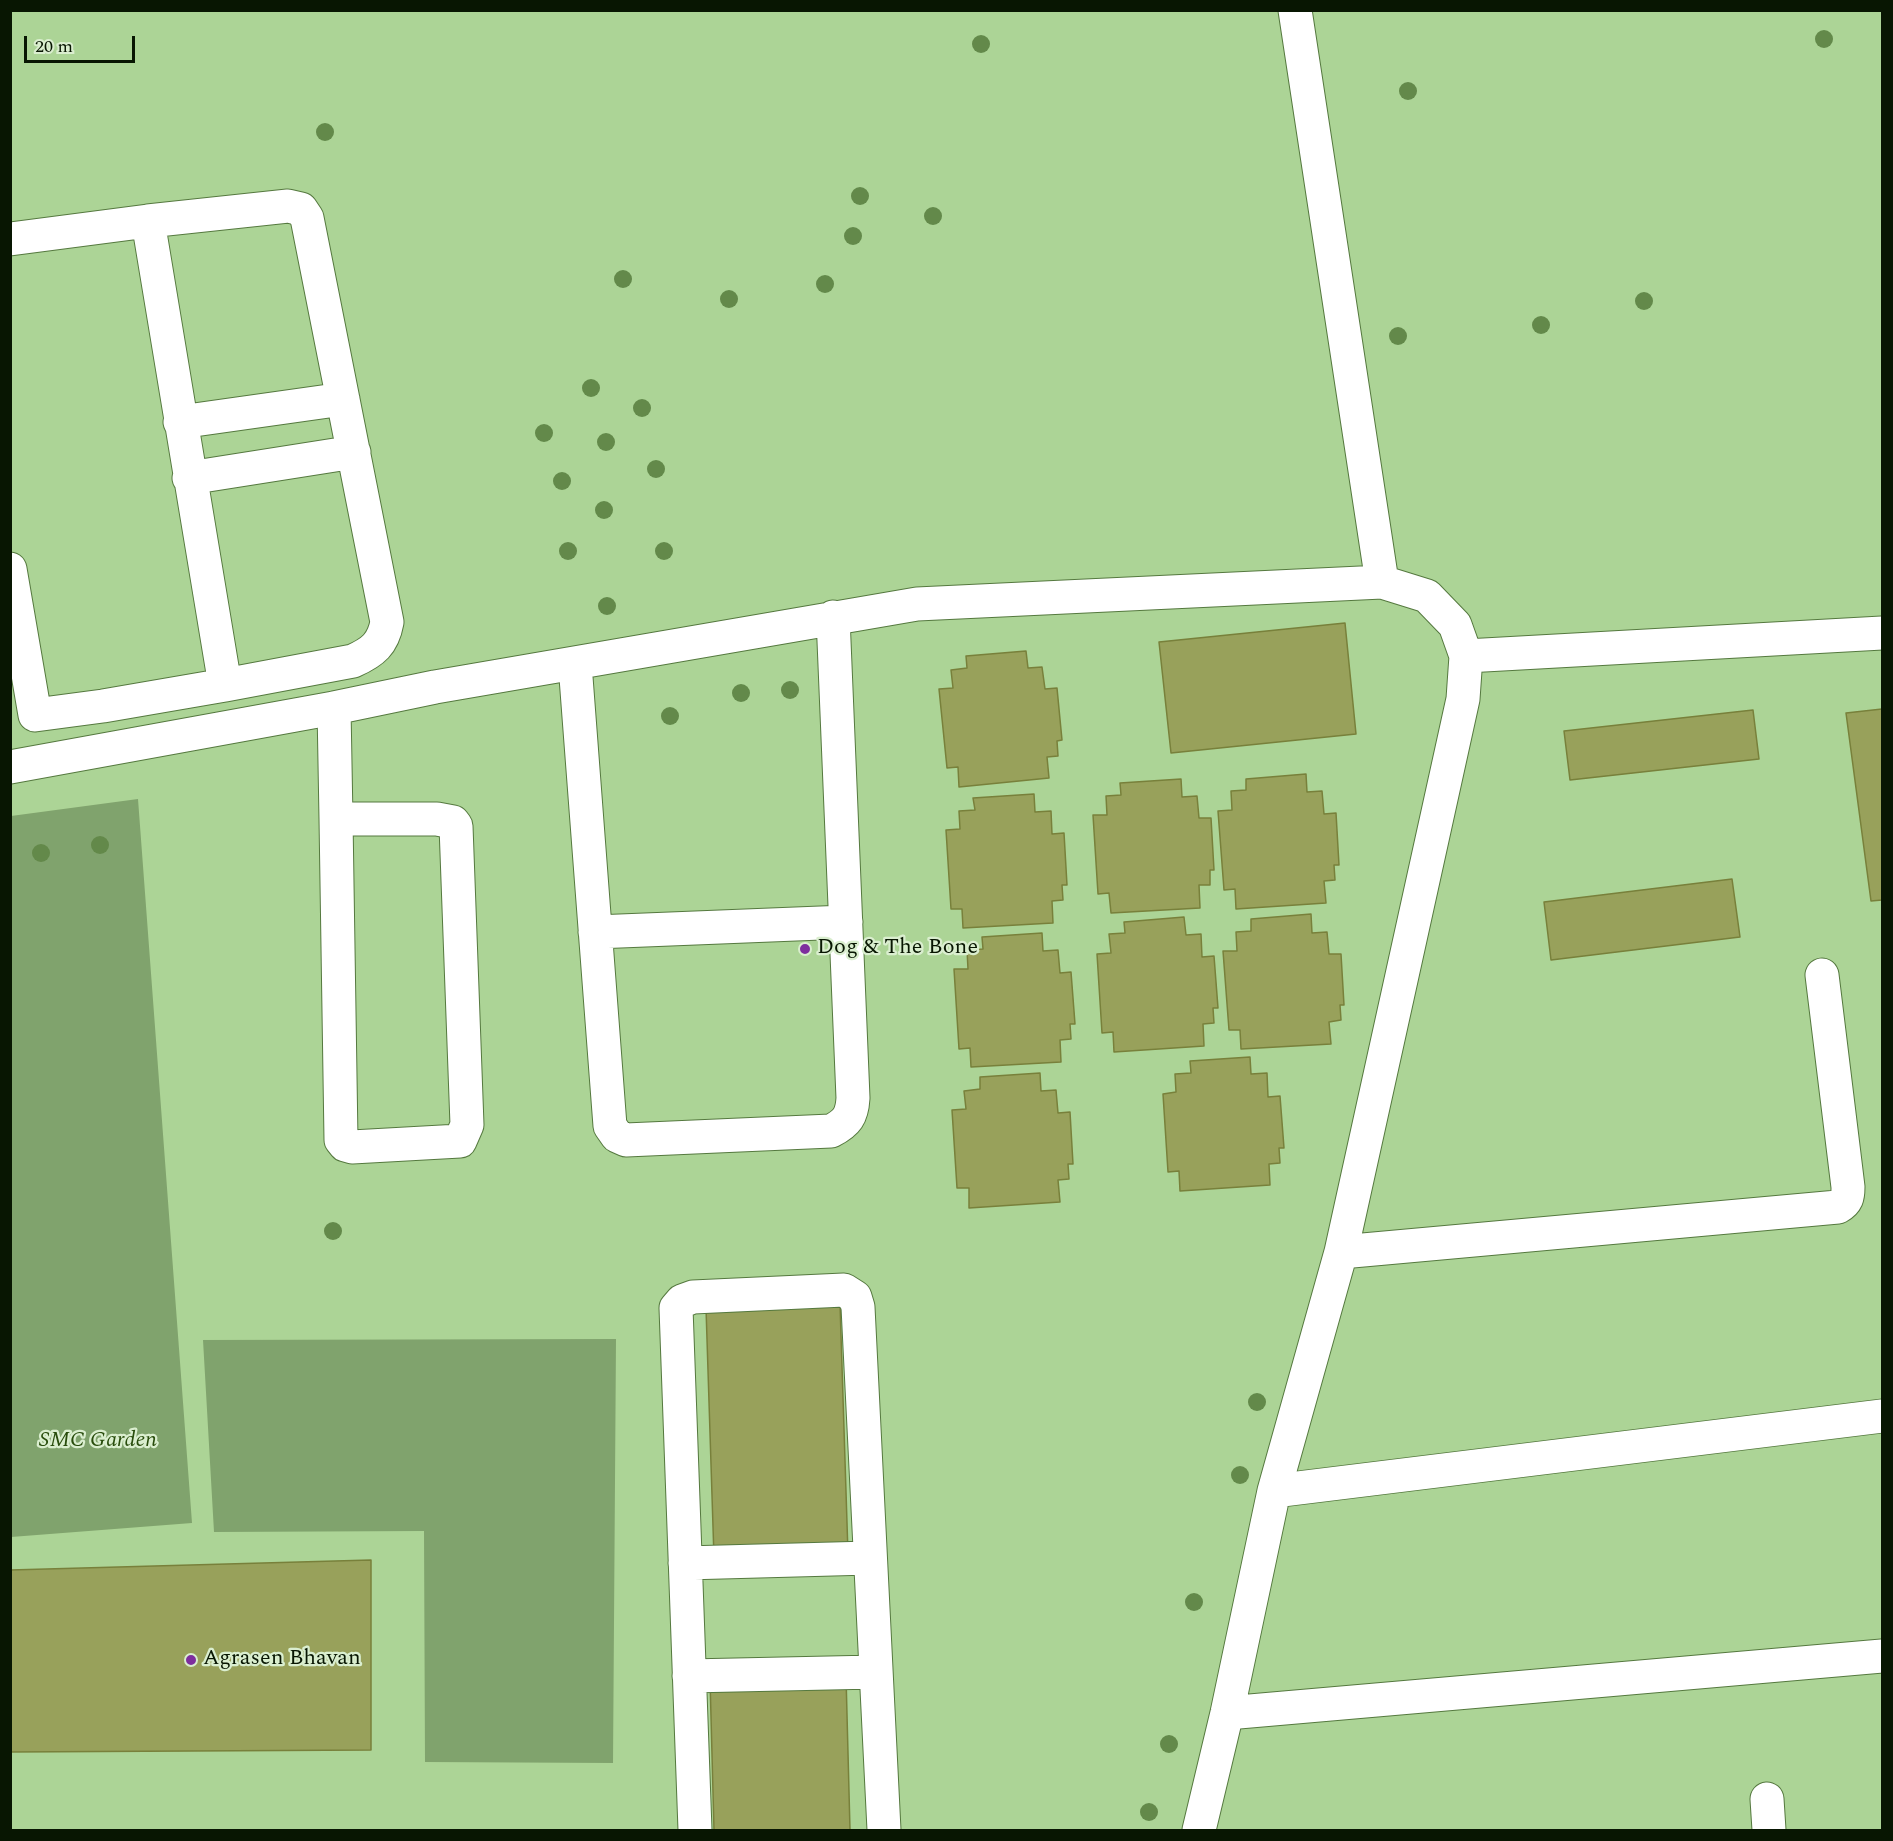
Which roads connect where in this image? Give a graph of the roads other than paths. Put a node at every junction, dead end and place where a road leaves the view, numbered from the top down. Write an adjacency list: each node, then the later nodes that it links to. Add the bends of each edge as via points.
1 (1295, 10): 9 (street)
2 (148, 221): 3 (street); 4 (street, via 288,206 301,210 307,218); 5 (street)
3 (10, 239)
4 (343, 399): 5 (street); 6 (street)
5 (180, 422): 7 (street)
6 (354, 452): 7 (street); 14 (street, via 387,622 384,640 369,654 353,661)
7 (189, 478): 14 (street)
8 (10, 569): 17 (street)
9 (1382, 582): 10 (street, via 917,604); 12 (street, via 1427,596 1455,625)
10 (833, 618): 13 (street); 21 (street)
11 (1882, 633): 12 (street)
12 (1466, 656): 24 (street, via 1463,699)
13 (575, 664): 16 (street); 22 (street)
14 (225, 685): 15 (street)
15 (103, 706): 17 (street); 18 (street)
16 (334, 708): 18 (street); 20 (street)
17 (23, 717)
18 (111, 747): 19 (street)
19 (10, 767)
20 (336, 819): 20 (street, via 437,819 456,826 467,1125 460,1141 352,1147 341,1140)
21 (846, 922): 22 (street); 22 (street, via 854,1098 852,1113 844,1124 831,1131 626,1140 610,1126)
22 (595, 932)
23 (1822, 975): 24 (street, via 1848,1187 1848,1198 1838,1207)
24 (1341, 1252): 26 (street)
25 (1882, 1416): 26 (street)
26 (1274, 1491): 32 (street)
27 (870, 1557): 28 (street); 28 (street, via 858,1307 855,1297 844,1290 693,1297 681,1301 676,1308); 30 (street)
28 (685, 1563): 31 (street)
29 (1882, 1656): 32 (street)
30 (876, 1672): 31 (street); 34 (street)
31 (689, 1676): 33 (street)
32 (1227, 1713): 35 (street)
33 (695, 1830)
34 (884, 1830)
35 (1199, 1830)

